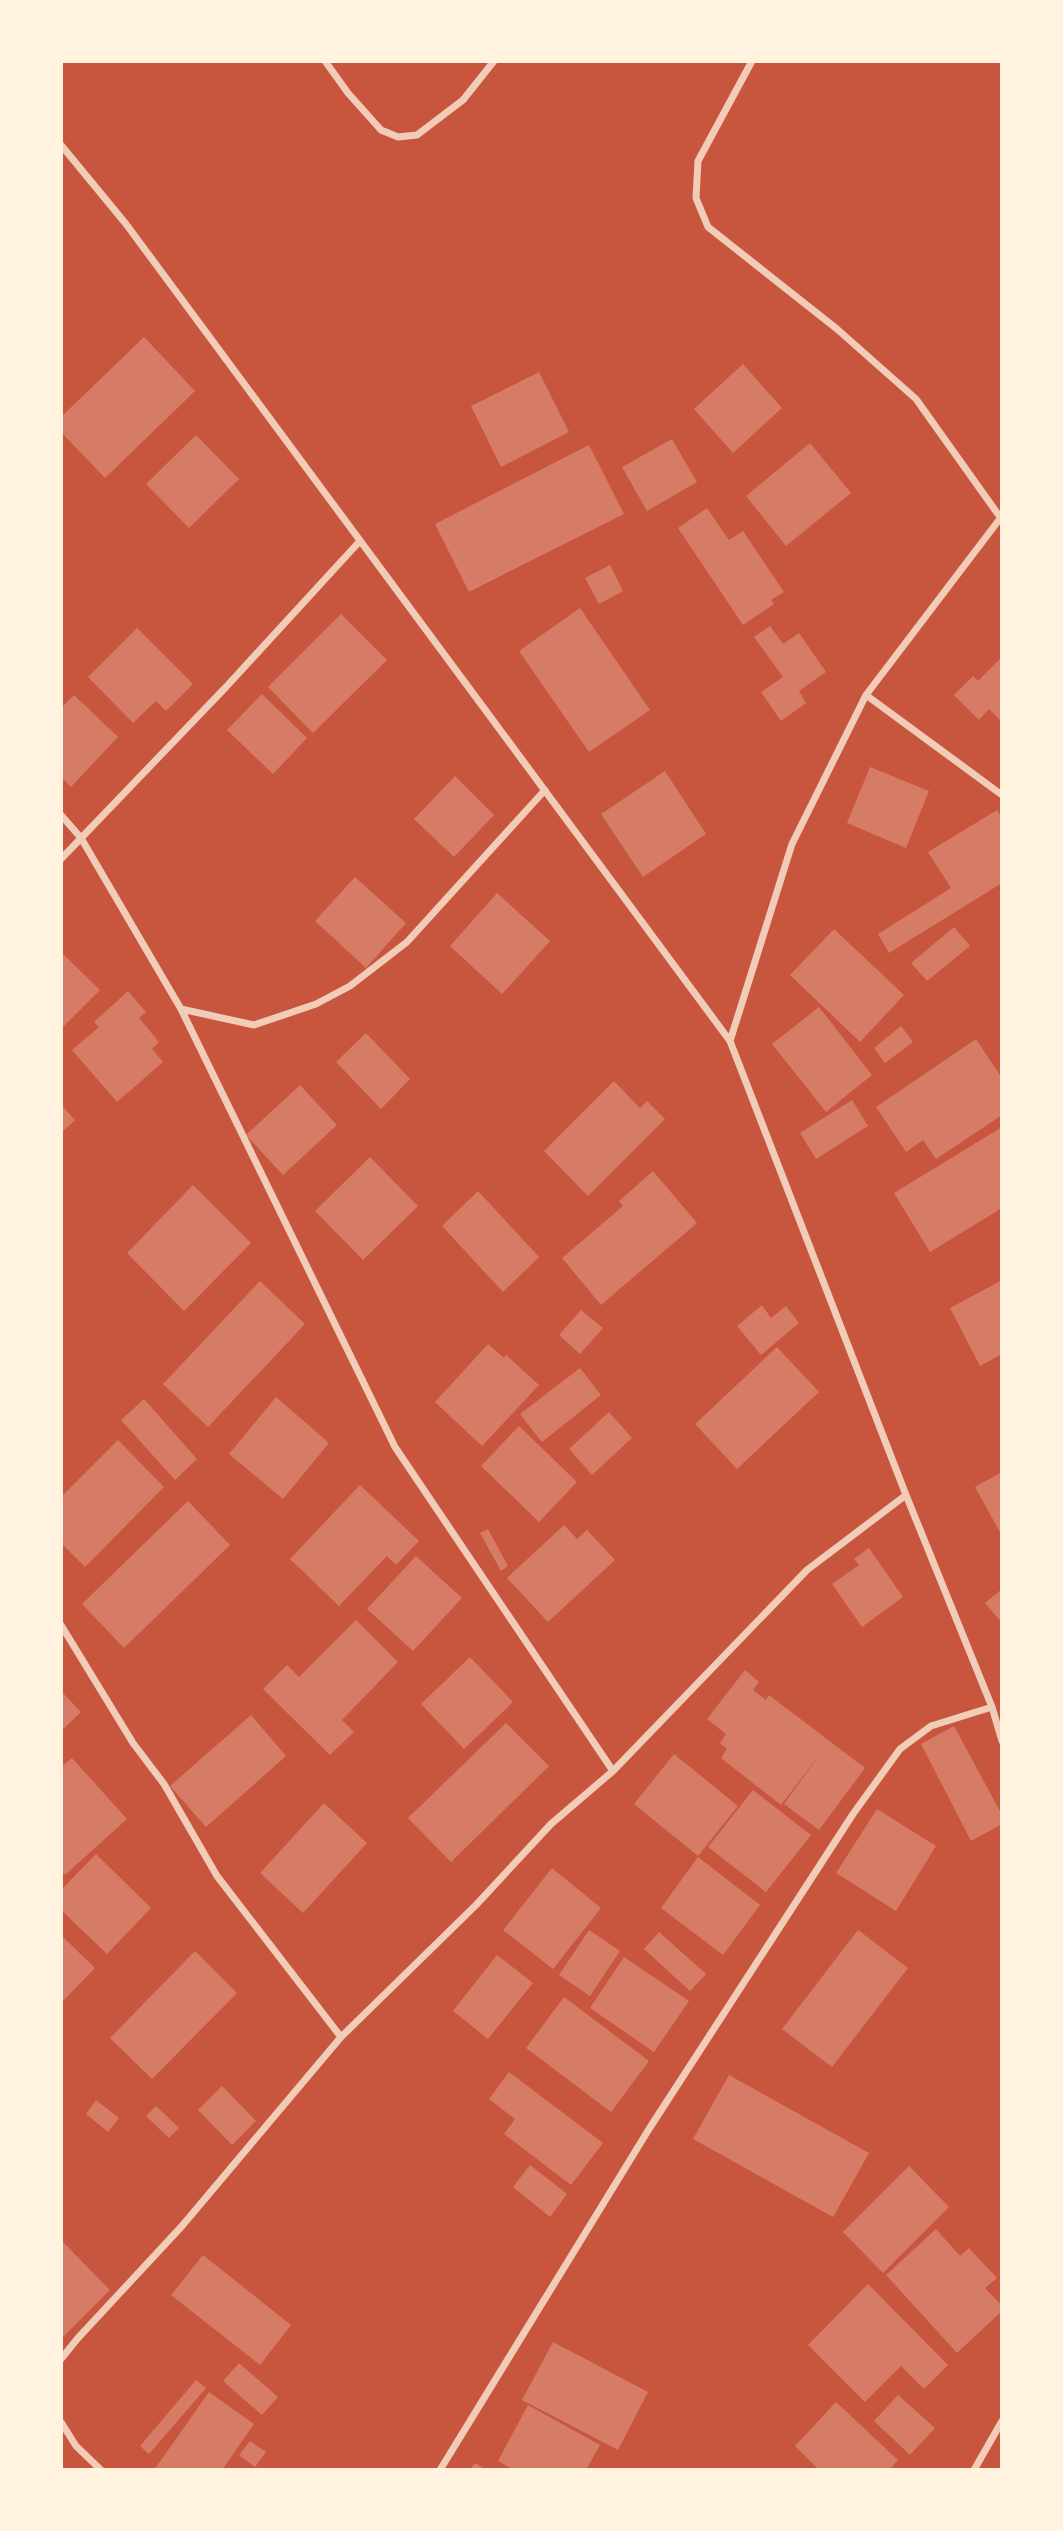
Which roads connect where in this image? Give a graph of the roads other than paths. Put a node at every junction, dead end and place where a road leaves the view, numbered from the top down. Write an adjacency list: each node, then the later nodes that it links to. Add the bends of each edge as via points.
1 (325, 61): 2 (street, via 381,130 398,137 417,135 463,100)
2 (494, 61)
3 (752, 61): 5 (street, via 698,160 696,198 708,227 837,329 916,399)
4 (61, 145): 6 (street, via 126,225)
5 (1001, 516): 7 (street)
6 (359, 542): 8 (street); 11 (street)
7 (866, 695): 9 (street); 14 (street, via 792,844)
8 (545, 790): 13 (street, via 407,943 350,986 316,1004 254,1025); 14 (street)
9 (1002, 794)
10 (61, 815): 11 (street)
11 (81, 838): 12 (street); 13 (street)
12 (61, 859)
13 (181, 1009): 19 (street, via 395,1447)
14 (730, 1041): 15 (street)
15 (906, 1495): 17 (street); 19 (street, via 807,1570)
16 (61, 1625): 20 (street, via 132,1743 164,1784 216,1876)
17 (992, 1707): 18 (street); 25 (street, via 931,1726 900,1749 649,2129)
18 (1002, 1741)
19 (613, 1771): 20 (street, via 551,1824 477,1905)
20 (341, 2037): 21 (street, via 182,2226)
21 (61, 2359)
22 (1002, 2421): 26 (street)
23 (61, 2422): 24 (street, via 76,2446)
24 (101, 2470)
25 (440, 2470)
26 (974, 2470)

